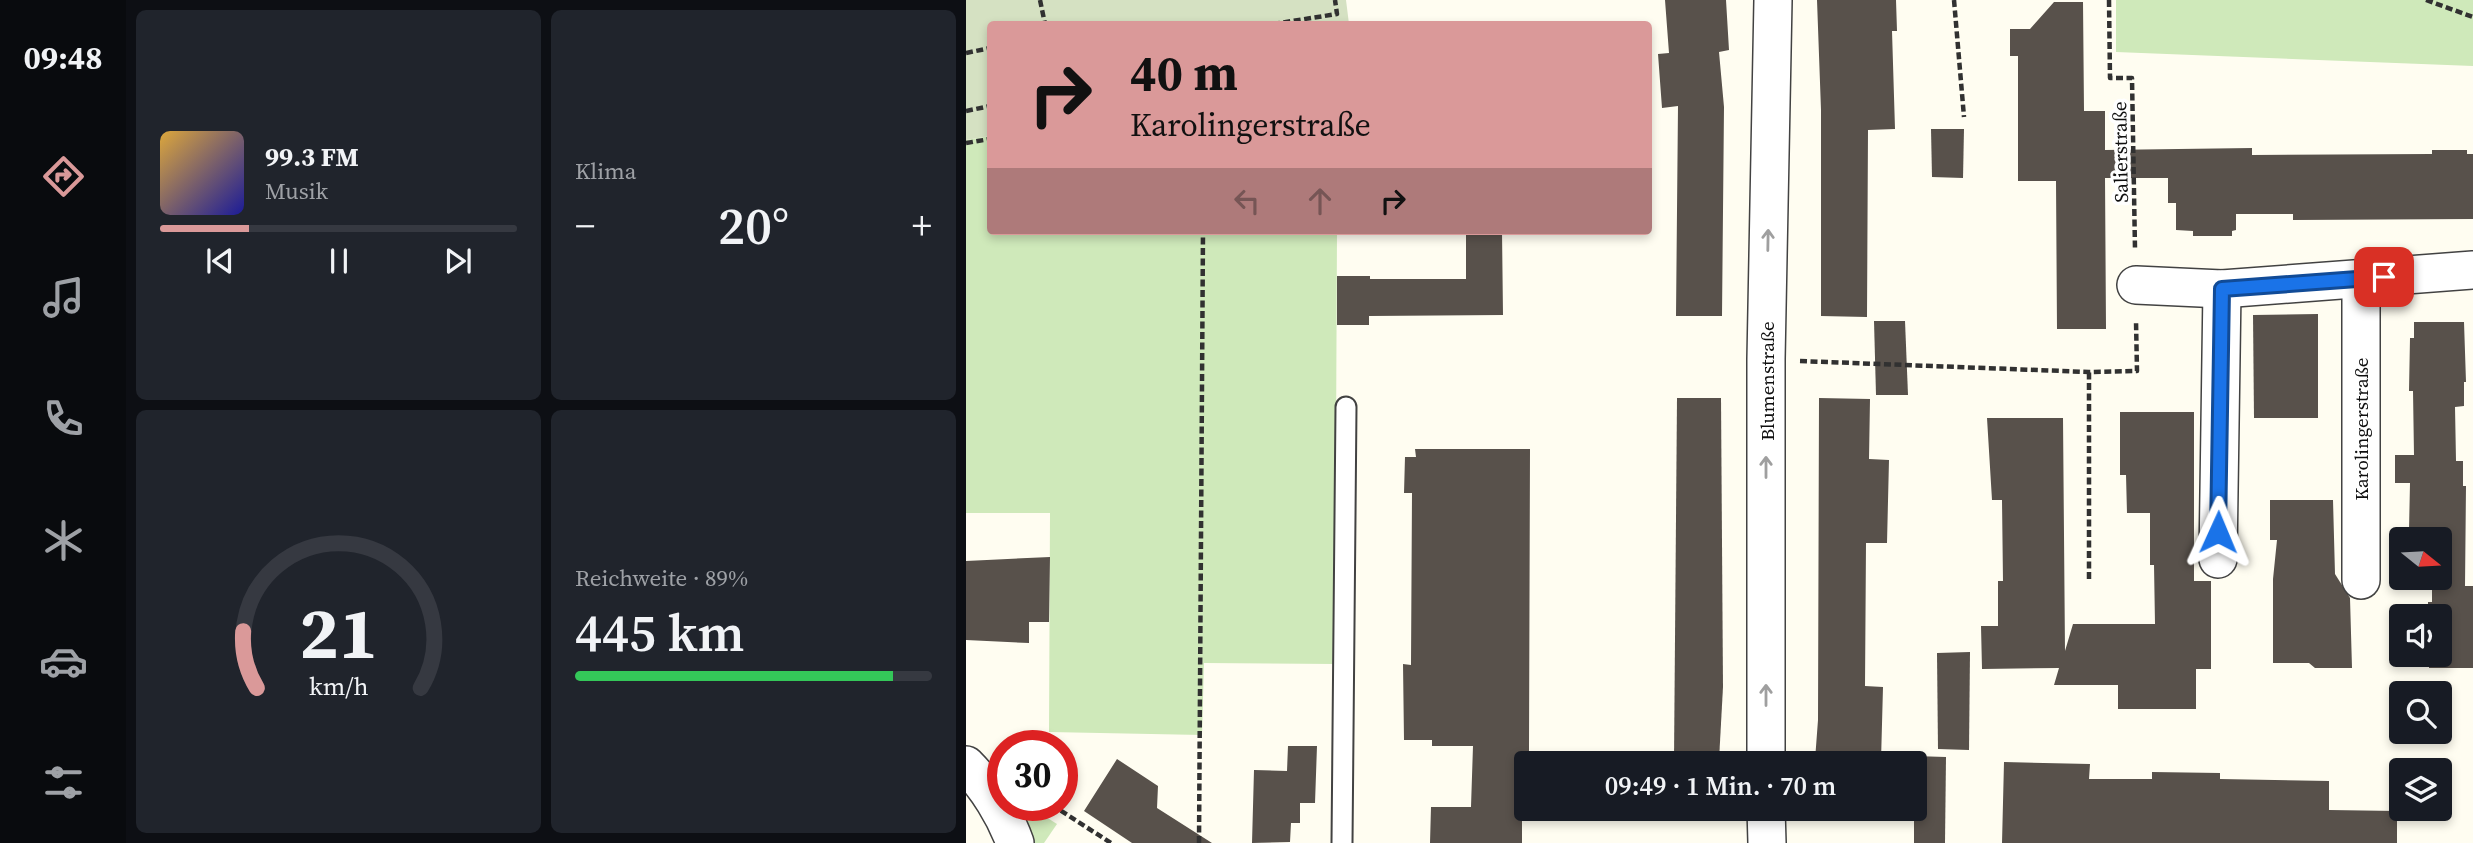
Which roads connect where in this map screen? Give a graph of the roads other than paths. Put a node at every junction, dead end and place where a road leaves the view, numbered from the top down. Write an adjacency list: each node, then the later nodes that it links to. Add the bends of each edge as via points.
1 (1773, 0): 9 (street, Blumenstraße, one-way to 1, via 1766,359)
2 (2473, 270): 3 (street)
3 (2361, 279): 5 (street); 8 (street, Karolingerstraße)
4 (2136, 285): 5 (street)
5 (2222, 289): 7 (street)
6 (1346, 407): 13 (lane)
7 (2218, 559)
8 (2361, 580)
9 (1766, 751)
10 (966, 765): 12 (street)
11 (1766, 821): 14 (street)
12 (1015, 843)
13 (1342, 843)
14 (1766, 843)

